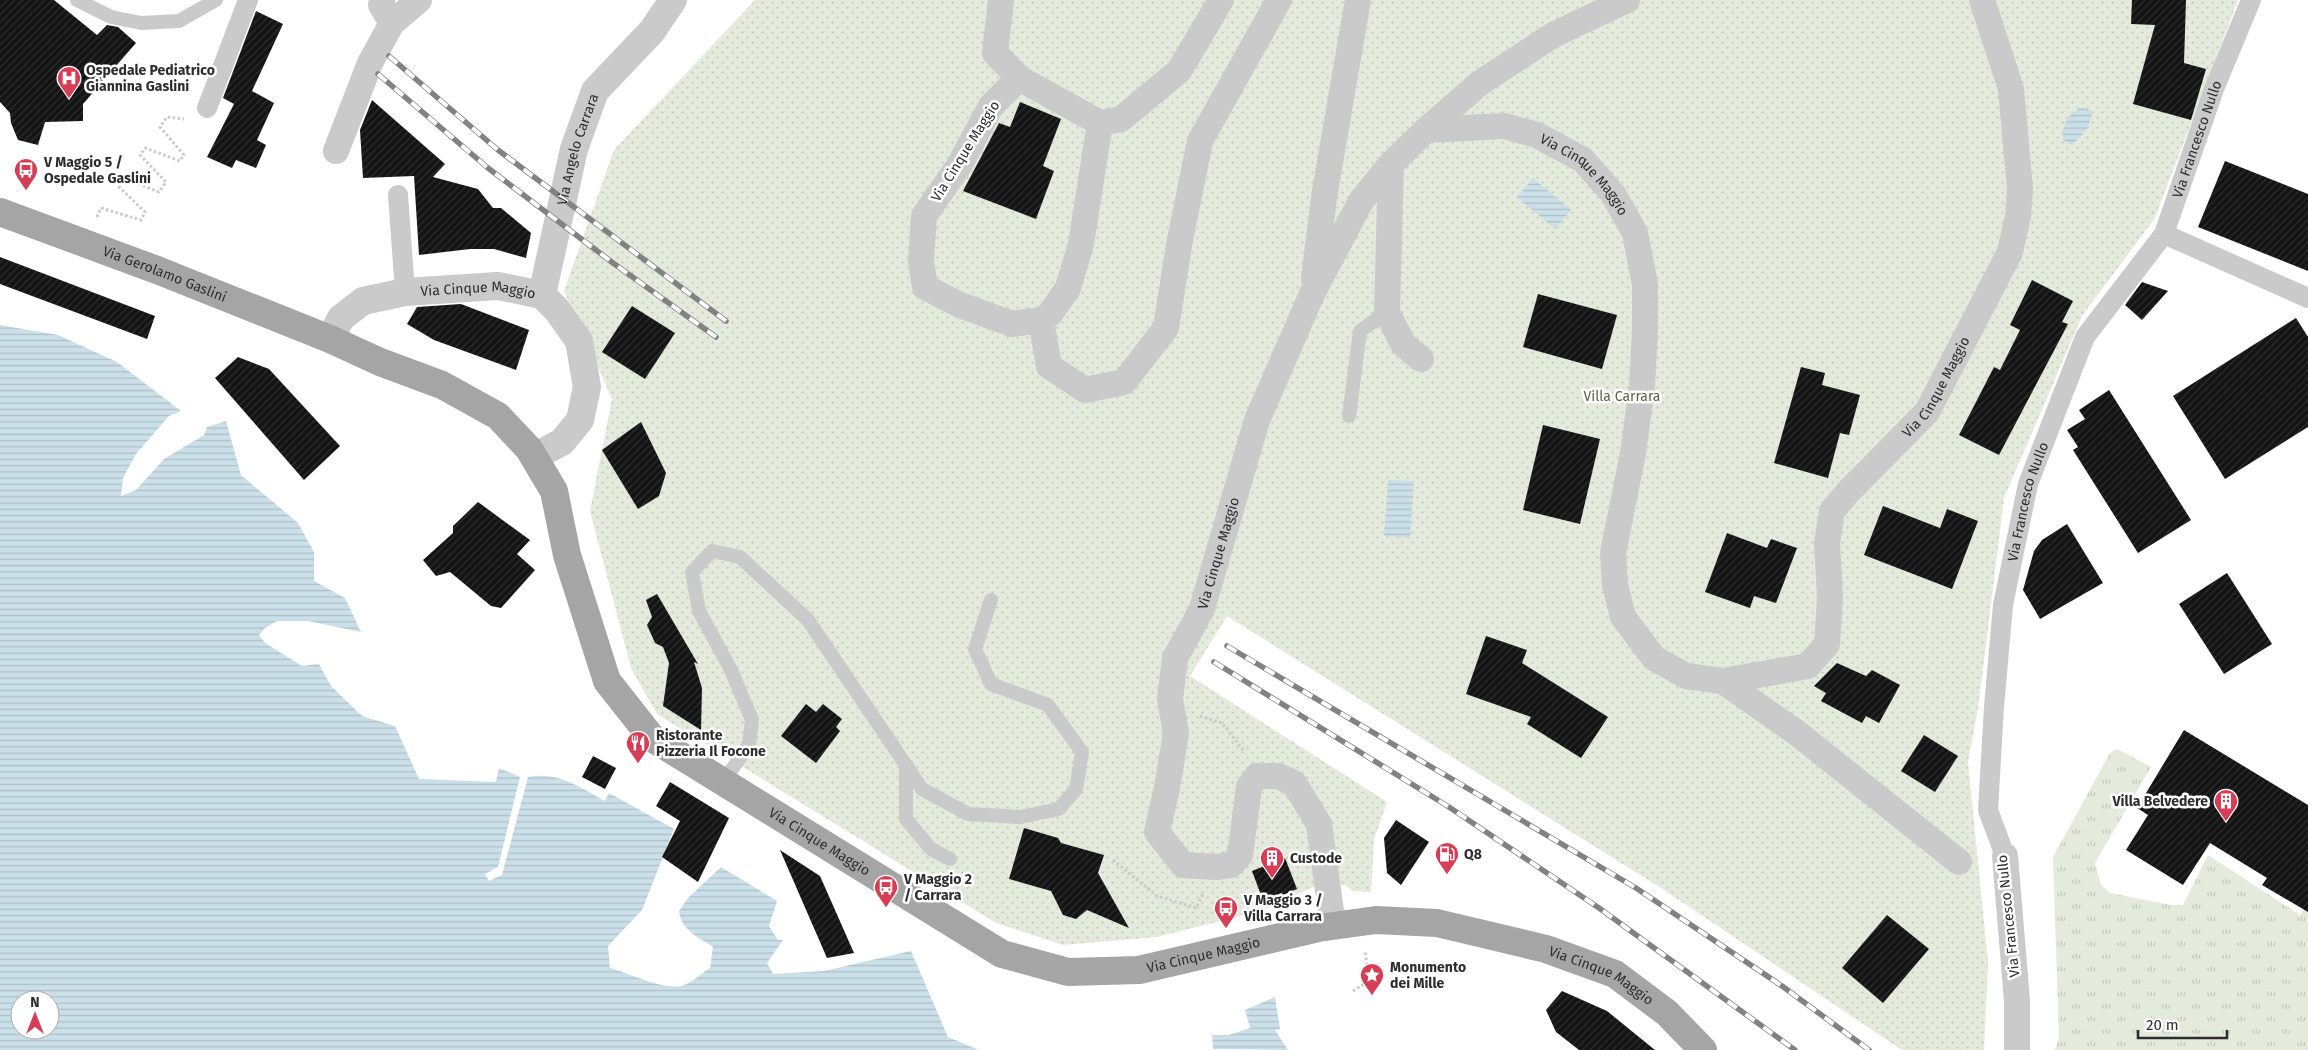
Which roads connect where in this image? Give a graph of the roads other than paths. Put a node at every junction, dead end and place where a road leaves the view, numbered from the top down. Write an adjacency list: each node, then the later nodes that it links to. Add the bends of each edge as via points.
1 (77, 0): 2 (lane, via 110,17 141,23 179,21)
2 (216, 0)
3 (248, 0): 15 (street)
4 (419, 0): 13 (street)
5 (673, 0): 25 (street, Via Angelo Carrara, via 652,31 595,91 574,149)
6 (1001, 0): 14 (street, via 995,53)
7 (1221, 0): 16 (street, via 1179,71 1121,119)
8 (1279, 0): 28 (street, via 1200,141 1166,328 1124,382 1085,390 1049,366)
9 (1358, 0): 24 (street, Via Cinque Maggio, via 1325,191)
10 (1627, 0): 17 (street, Via Cinque Maggio, via 1553,35 1480,84)
11 (1982, 0): 34 (street, Via Cinque Maggio, via 2011,89 2020,189 2010,252 1927,412 1832,512 1828,544 1830,597 1827,644 1808,666)
12 (2251, 0): 22 (street, Via Francesco Nullo, via 2214,89)
13 (387, 12): 18 (street)
14 (1019, 78): 16 (street); 28 (street, Via Cinque Maggio, via 991,106 960,164 924,216 921,261 925,287 960,305 1012,324)
15 (207, 108)
16 (1100, 123): 28 (street, via 1081,244 1068,288 1050,314)
17 (1426, 130): 19 (street, Via Cinque Maggio); 34 (street, Via Cinque Maggio, via 1505,126 1537,135 1583,160 1613,194 1634,232 1645,284 1646,330 1634,444 1613,553 1615,585 1622,617 1654,658 1686,676)
18 (336, 151)
19 (1391, 164): 24 (street, Via Cinque Maggio, via 1361,201); 27 (street)
20 (398, 195): 23 (street, Via Cinque Maggio)
21 (0, 212): 29 (main road, Via Gerolamo Gaslini)
22 (2164, 234): 26 (street); 37 (street, Via Francesco Nullo, via 2085,337 2028,484 2003,605 1994,707 1988,810)
23 (406, 292): 25 (street, Via Cinque Maggio, via 498,286); 29 (street, Via Cinque Maggio, via 363,301 341,318)
24 (1312, 294): 40 (street, Via Cinque Maggio, via 1257,420 1202,609 1175,658 1170,699 1176,733 1156,832 1183,865 1231,865 1240,855 1249,788 1257,776 1278,776 1294,783 1319,824)
25 (542, 296): 32 (street, Via Cinque Maggio, via 557,310 579,341 587,387 580,420 562,442)
26 (2308, 298)
27 (1386, 312): 30 (street, via 1403,344); 31 (lane, via 1360,331)
28 (1041, 320)
29 (330, 339): 32 (main road, Via Cinque Maggio, via 442,385 498,416)
30 (1421, 360)
31 (1350, 416)
32 (537, 450): 36 (main road, Via Cinque Maggio, via 554,491 567,555 606,681 652,738)
33 (991, 600): 35 (lane, via 975,649 979,658 991,684 1048,705 1082,752 1076,790 1059,809 1020,817 968,814 922,789)
34 (1723, 681): 39 (street, Via Cinque Maggio, via 1797,733)
35 (906, 767): 36 (lane, via 808,620 740,557 712,551 692,572 699,611 731,670 752,720 749,745); 38 (lane, via 906,820 932,850)
36 (723, 782): 40 (main road, Via Cinque Maggio, via 1002,954 1068,972 1139,970)
37 (2005, 856): 42 (street, Via Francesco Nullo, via 2017,1000)
38 (950, 859)
39 (1959, 862)
40 (1333, 926): 41 (main road, Via Cinque Maggio, via 1376,920 1437,923 1546,949 1615,974 1667,1013)
41 (1703, 1050)
42 (2016, 1050)

